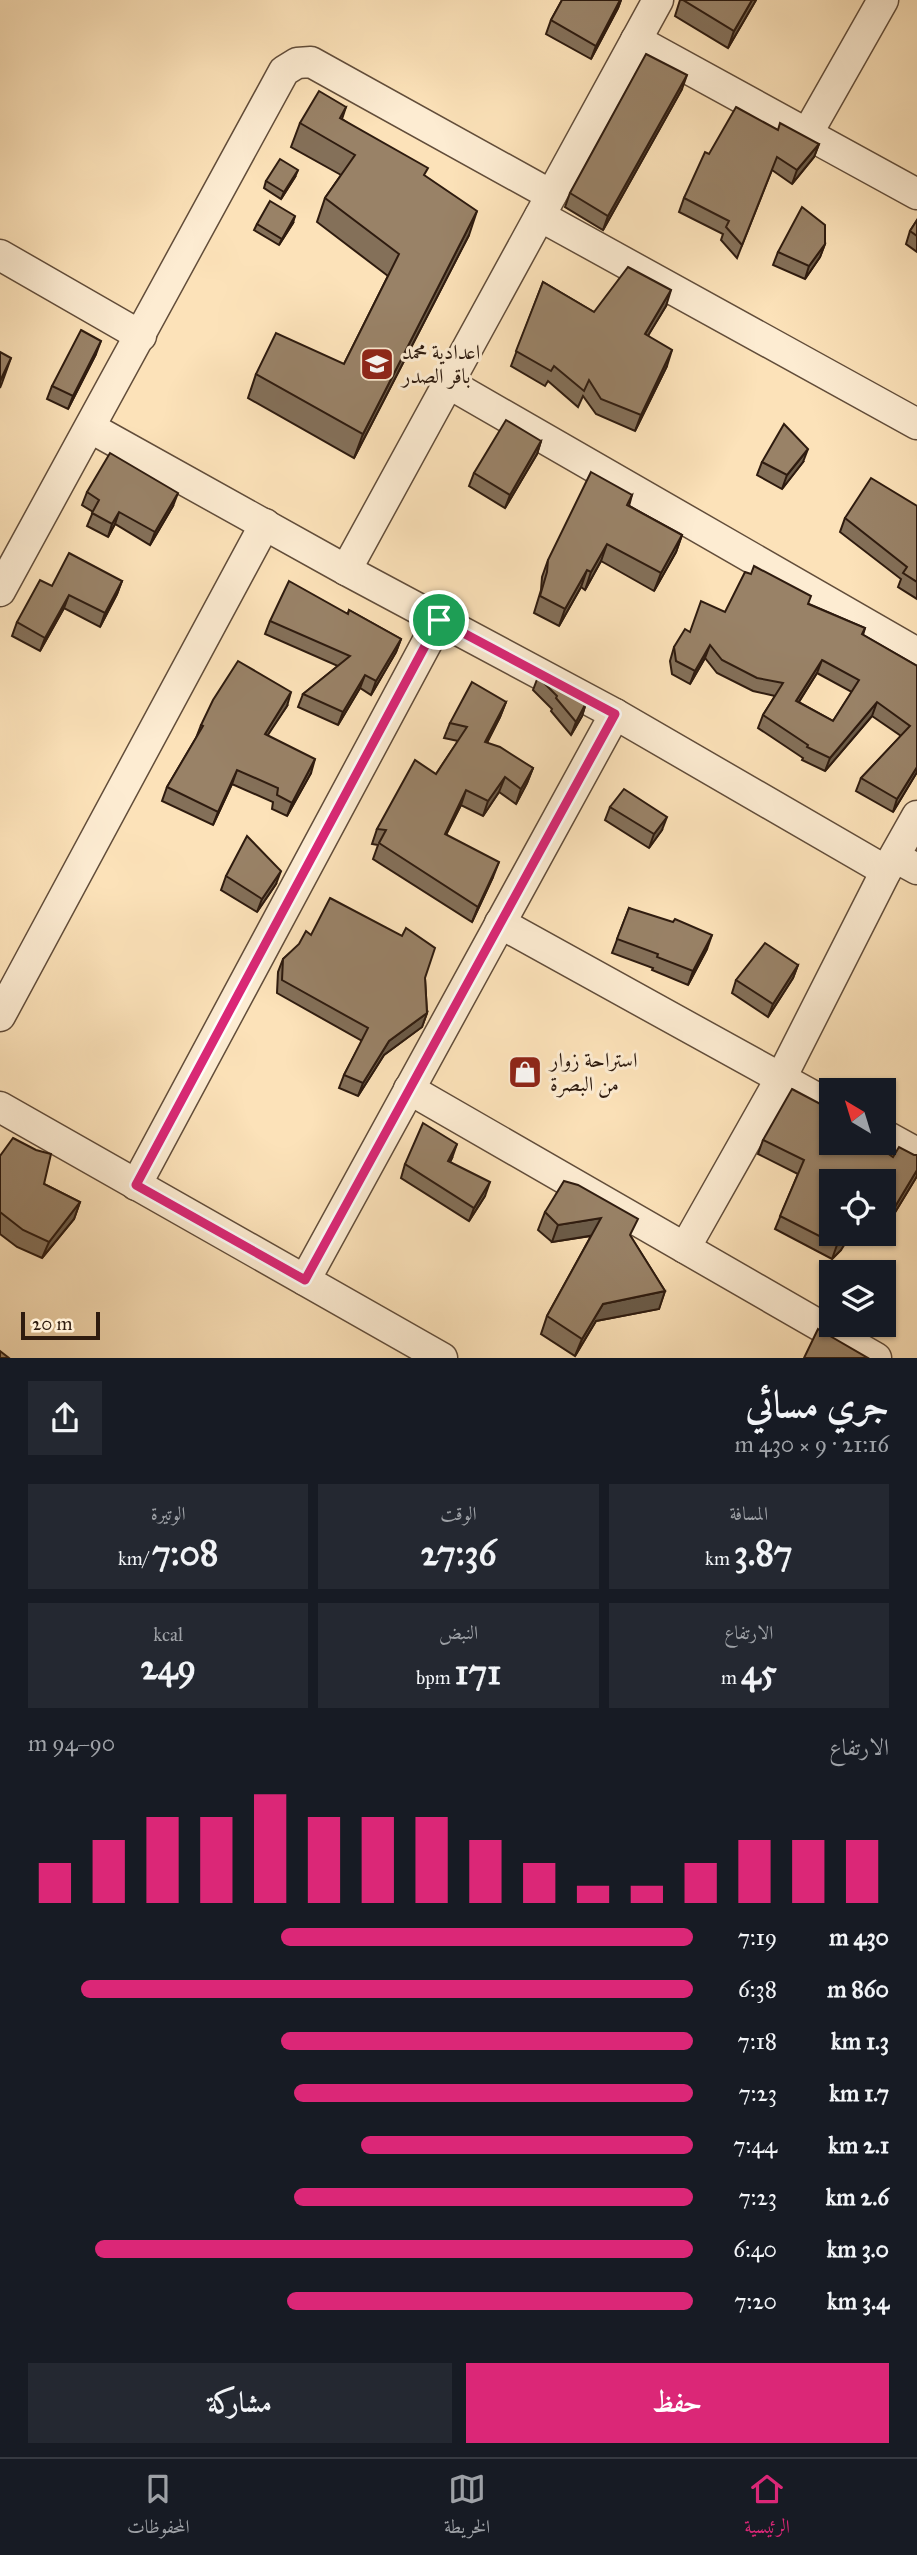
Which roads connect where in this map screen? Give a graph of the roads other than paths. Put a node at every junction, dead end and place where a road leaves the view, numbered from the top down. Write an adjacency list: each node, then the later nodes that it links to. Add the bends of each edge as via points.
1 (658, 0): 3 (street)
2 (883, 0): 4 (street)
3 (636, 40): 4 (street); 6 (street)
4 (807, 134): 5 (street)
5 (917, 194)
6 (545, 206): 8 (street, via 311,62 297,63 284,71); 9 (street); 10 (street)
7 (0, 255): 8 (street)
8 (141, 336): 11 (street)
9 (448, 383): 13 (street); 16 (street)
10 (917, 424)
11 (91, 428): 12 (street); 14 (street)
12 (265, 524): 13 (street); 21 (street)
13 (346, 570): 15 (street)
14 (0, 591)
15 (439, 620): 17 (street); 28 (street)
16 (917, 653)
17 (615, 714): 19 (street); 20 (street)
18 (917, 817): 19 (street)
19 (899, 865): 22 (street)
20 (500, 923): 22 (street); 23 (street)
21 (0, 1016)
22 (781, 1078): 24 (street); 29 (street)
23 (409, 1089): 29 (street); 30 (street)
24 (819, 1099)
25 (0, 1107): 28 (street)
26 (896, 1142): 27 (street)
27 (917, 1153)
28 (136, 1185): 30 (street)
29 (685, 1248): 32 (street)
30 (305, 1280): 31 (street)
31 (442, 1358)
32 (876, 1358)

